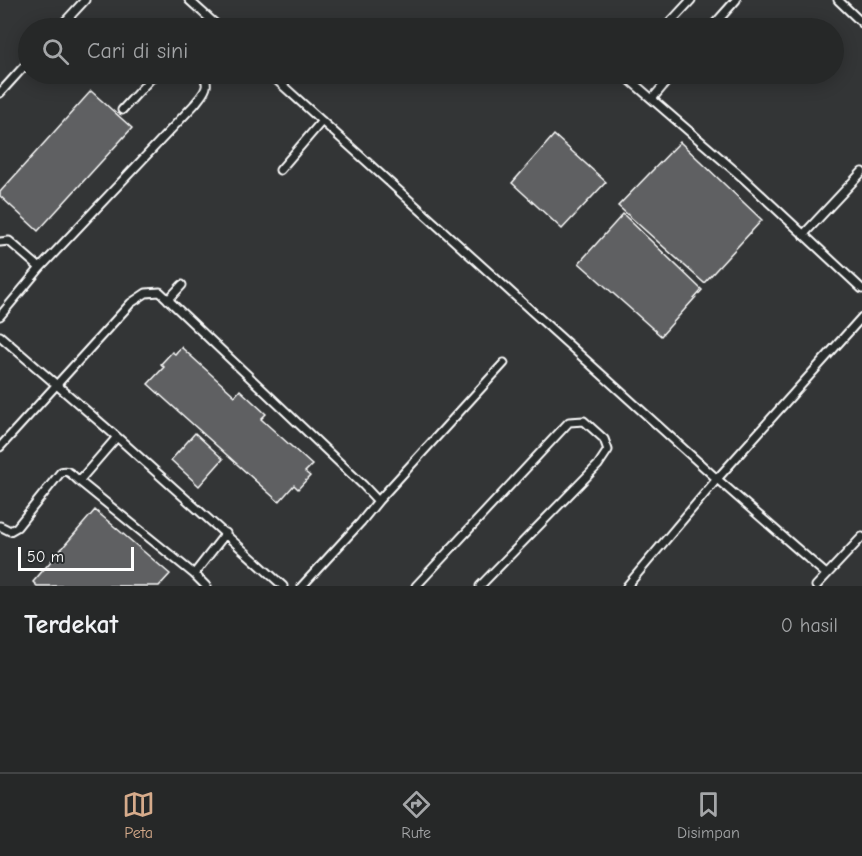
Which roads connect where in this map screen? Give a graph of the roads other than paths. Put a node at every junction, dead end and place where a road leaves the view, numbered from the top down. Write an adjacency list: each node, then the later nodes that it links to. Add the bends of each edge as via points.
1 (85, 0): 6 (lane)
2 (189, 0): 7 (lane)
3 (691, 0): 8 (lane)
4 (736, 0): 9 (lane)
5 (838, 0): 10 (lane)
6 (68, 18)
7 (209, 18)
8 (674, 18)
9 (720, 18)
10 (862, 23)
11 (18, 73): 17 (lane)
12 (146, 84): 19 (lane)
13 (206, 84): 25 (lane, via 194,105)
14 (281, 84): 20 (lane)
15 (634, 84): 18 (lane)
16 (665, 84): 18 (lane)
17 (0, 93)
18 (652, 99): 23 (lane)
19 (122, 110)
20 (322, 121): 21 (lane); 36 (lane)
21 (280, 170)
22 (862, 172): 23 (lane)
23 (803, 235): 27 (lane)
24 (0, 242): 25 (lane, via 9,241)
25 (40, 268): 29 (lane)
26 (182, 285): 28 (lane)
27 (862, 289)
28 (168, 300): 33 (lane, via 160,292 146,293 130,303); 38 (lane)
29 (0, 316)
30 (862, 317): 36 (lane)
31 (0, 336): 33 (lane)
32 (504, 363): 38 (lane)
33 (56, 384): 34 (lane); 35 (lane)
34 (117, 438): 37 (lane); 40 (lane)
35 (0, 447)
36 (717, 479): 43 (lane); 49 (lane)
37 (79, 481): 39 (lane, via 69,472 61,472 17,527 10,531); 42 (lane)
38 (378, 501): 46 (lane)
39 (0, 526)
40 (226, 533): 42 (lane); 45 (lane)
41 (862, 537): 43 (lane)
42 (194, 574): 44 (lane)
43 (826, 574): 50 (lane)
44 (206, 586)
45 (283, 586)
46 (302, 586)
47 (416, 586): 48 (lane, via 569,422 584,421 604,439 608,450)
48 (480, 586)
49 (627, 586)
50 (816, 586)

